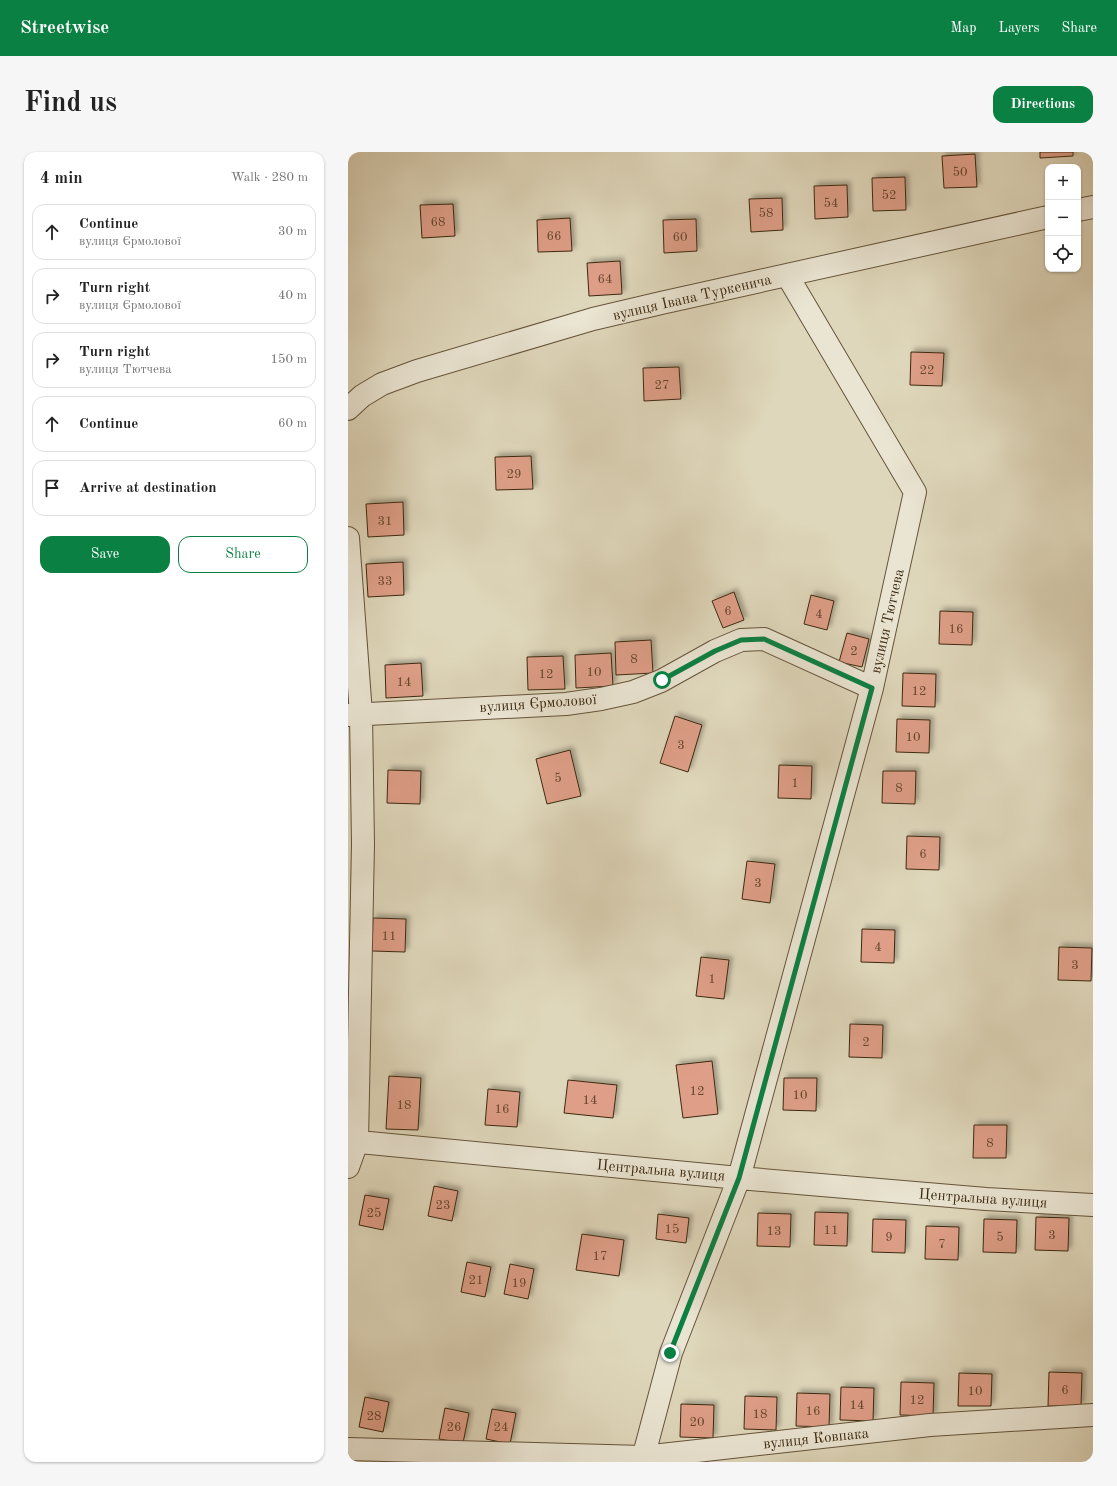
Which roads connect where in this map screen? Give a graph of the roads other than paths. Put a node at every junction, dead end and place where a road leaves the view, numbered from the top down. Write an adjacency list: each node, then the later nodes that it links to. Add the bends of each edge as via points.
1 (1093, 207): 2 (street)
2 (1081, 209)
3 (1045, 218): 4 (street, вулиця Івана Туркенича)
4 (787, 275): 5 (street, вулиця Івана Туркенича, via 593,319 417,372 382,384 362,396); 7 (street, вулиця Тютчева, via 915,492)
5 (348, 409)
6 (348, 538): 8 (street)
7 (872, 688): 8 (street, вулиця Єрмолової, via 764,639 757,639 741,640 715,651 634,692 601,699 566,704); 11 (street, вулиця Тютчева)
8 (355, 714): 9 (street, via 363,844)
9 (352, 1142): 10 (street); 11 (street, Центральна вулиця)
10 (348, 1168)
11 (739, 1178): 12 (street, Центральна вулиця, via 986,1199); 15 (street, вулиця Тютчева, via 670,1353)
12 (1093, 1205)
13 (1093, 1415): 15 (street, вулиця Ковпака, via 930,1425)
14 (348, 1449): 15 (street, вулиця Ковпака)
15 (642, 1460)

